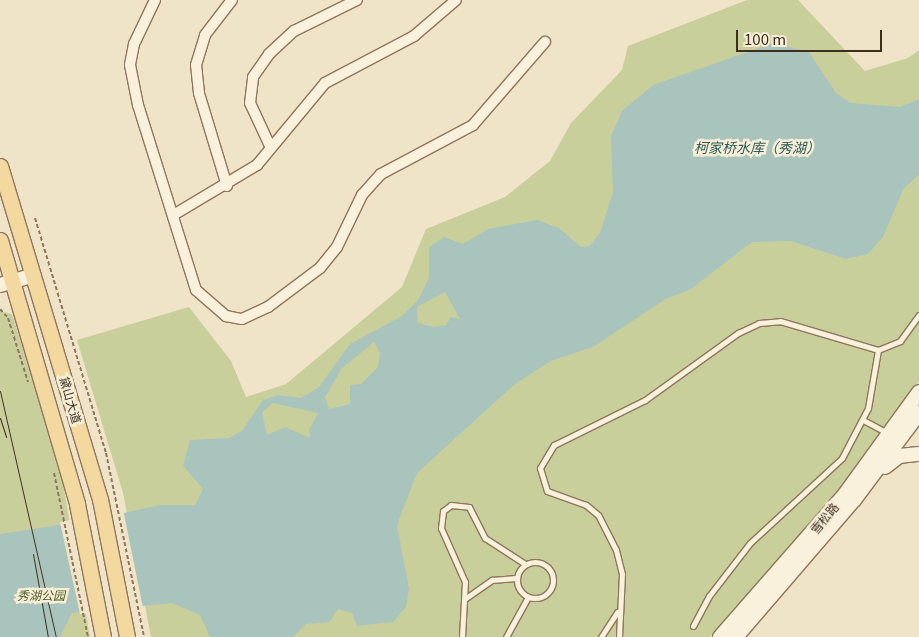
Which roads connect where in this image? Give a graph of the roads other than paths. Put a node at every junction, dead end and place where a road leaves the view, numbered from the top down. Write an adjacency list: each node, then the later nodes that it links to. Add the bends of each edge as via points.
1 (155, 0): 9 (street, via 134,44 130,65 138,105)
2 (232, 0): 8 (street, via 205,35 196,65 199,93)
3 (357, 0): 6 (street, via 294,31 269,54 253,77 250,103)
4 (456, 0): 6 (street, via 414,36 325,83)
5 (545, 42): 9 (street, via 473,125 381,174 362,195 337,247 320,268 268,307 242,318 226,316 196,290)
6 (270, 146): 8 (street, via 257,165)
7 (0, 166): 11 (main road, 黛山大道)
8 (227, 186): 9 (street)
9 (175, 214)
10 (0, 240): 12 (main road, 黛山大道)
11 (34, 275): 12 (main road); 28 (main road, 黛山大道, via 107,497)
12 (7, 283): 29 (main road, 黛山大道, via 77,504)
13 (919, 314): 14 (lane, via 900,341)
14 (878, 350): 17 (lane); 26 (lane, via 780,321 759,323 738,333 666,388 554,445 540,468 541,481 546,491 586,505 606,529 622,574)
15 (919, 392): 18 (main road, 雪松路)
16 (919, 412): 18 (main road, 雪松路)
17 (863, 420): 18 (lane); 27 (lane, via 826,475 750,543 709,596)
18 (903, 433): 19 (main road); 21 (main road, 雪松路); 34 (main road, 雪松路)
19 (919, 450)
20 (919, 454): 21 (main road, via 899,456)
21 (866, 484): 35 (main road, 雪松路)
22 (525, 564): 23 (lane); 24 (lane, via 543,563 553,579 544,595); 25 (lane, via 485,538 469,507 452,506 439,519 461,568)
23 (516, 578): 24 (lane, via 519,590); 25 (lane, via 492,580)
24 (528, 597): 31 (lane)
25 (466, 598): 30 (lane)
26 (618, 609): 32 (lane); 33 (lane)
27 (694, 626)
28 (126, 634)
29 (98, 637)
30 (462, 637)
31 (506, 637)
32 (601, 637)
33 (619, 637)
34 (720, 637)
35 (736, 637)

